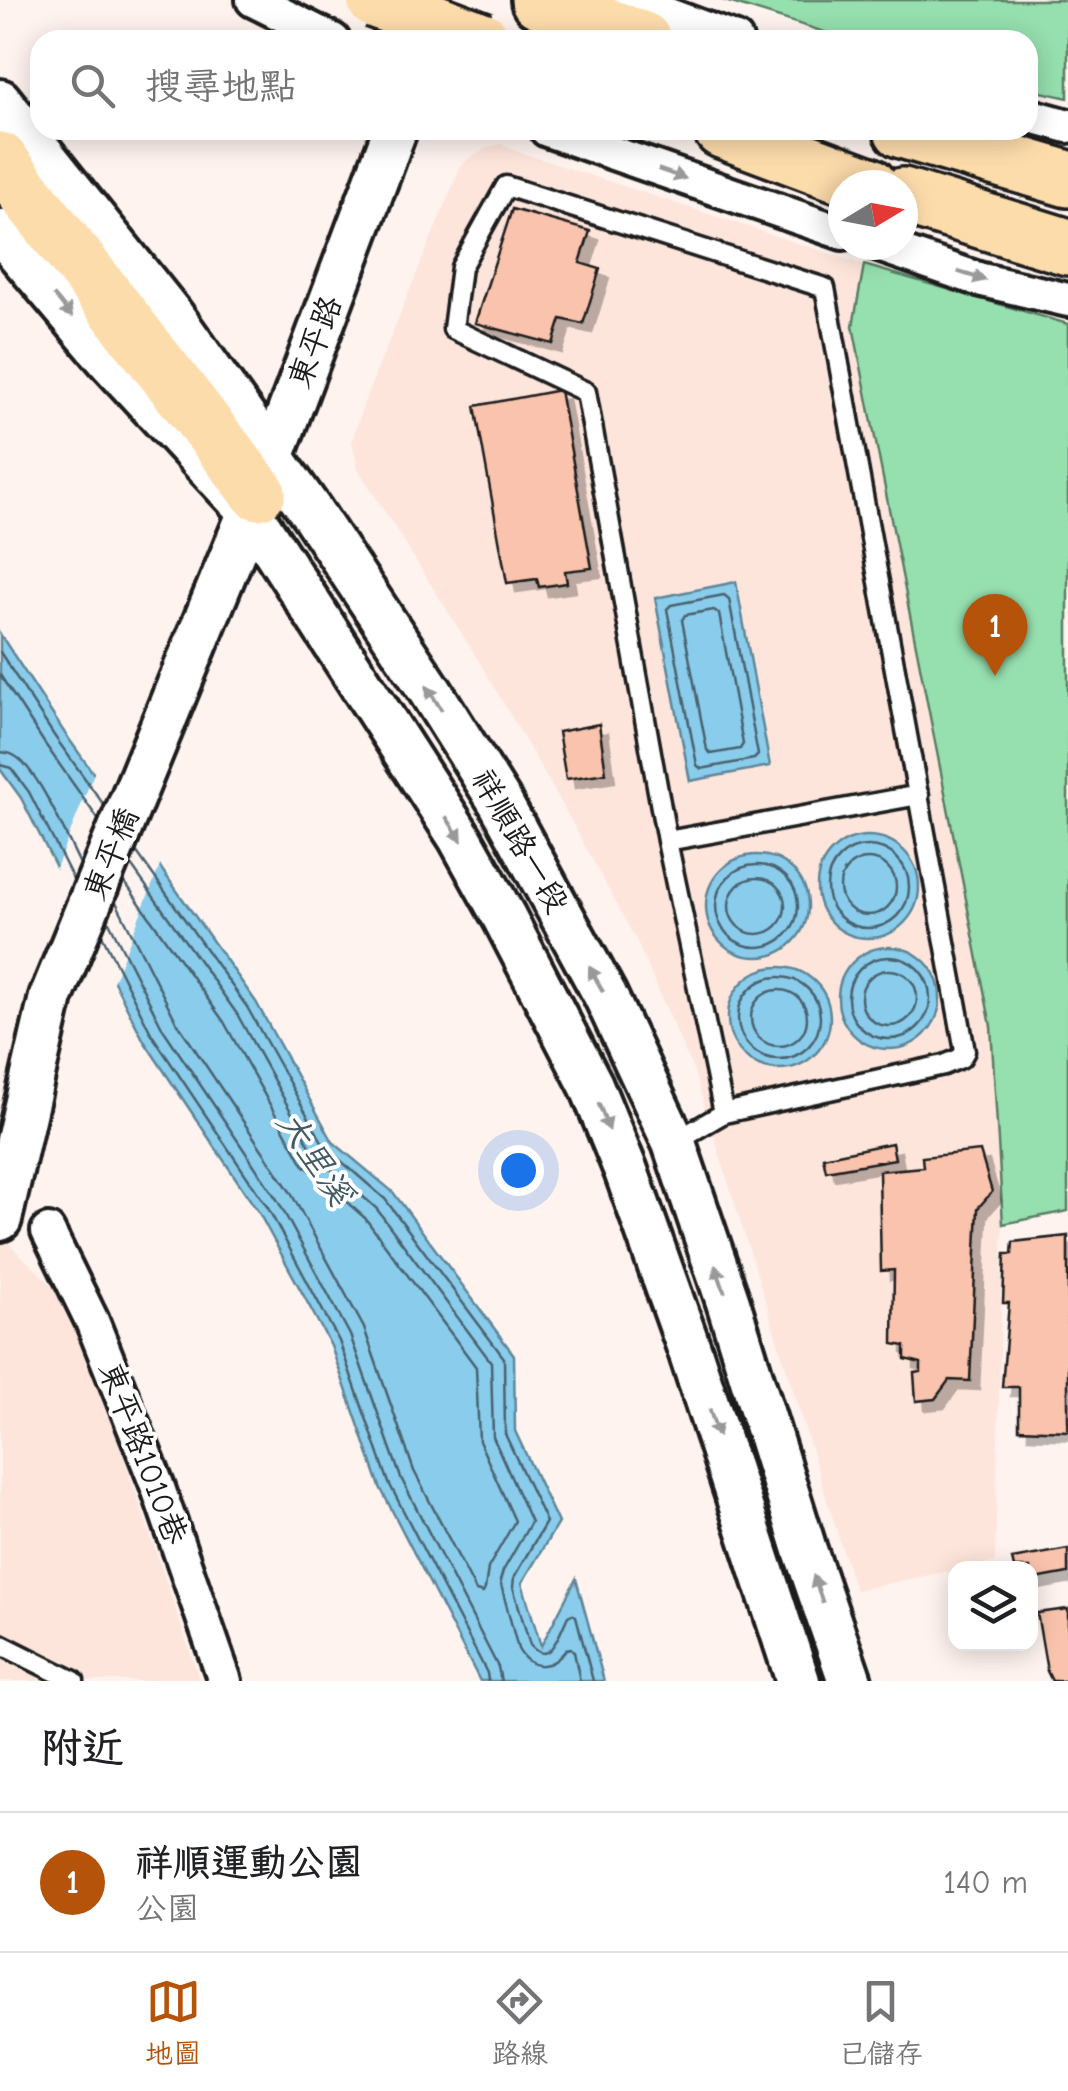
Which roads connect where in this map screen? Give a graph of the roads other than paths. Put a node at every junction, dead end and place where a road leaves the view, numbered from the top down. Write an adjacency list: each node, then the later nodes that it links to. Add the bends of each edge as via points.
1 (254, 0): 6 (street)
2 (375, 0): 8 (highway, bridge)
3 (438, 0): 7 (street)
4 (539, 0): 9 (highway)
5 (628, 0): 10 (street)
6 (313, 30)
7 (429, 30)
8 (455, 30)
9 (617, 30)
10 (710, 30)
11 (0, 101): 14 (street, 祥順路一段)
12 (1038, 118): 13 (street)
13 (1068, 126)
14 (30, 138)
15 (31, 140): 31 (street, 祥順路一段, via 172,316)
16 (391, 140): 31 (street, 東平路)
17 (576, 140): 26 (street, one-way to 26)
18 (749, 140): 23 (highway)
19 (936, 140): 24 (highway)
20 (1028, 140): 21 (street)
21 (1068, 150)
22 (0, 160): 31 (highway)
23 (828, 170)
24 (1068, 179)
25 (918, 201): 28 (highway)
26 (828, 227)
27 (0, 231): 31 (street, 祥順路一段, one-way to 31, via 110,361)
28 (1068, 247)
29 (918, 258): 30 (street, one-way to 30)
30 (1068, 300)
31 (260, 487): 32 (street, 東平路); 36 (street, 祥順路一段, one-way to 31, via 605,995 500,802 429,689); 42 (street, 祥順路一段, one-way to 42, via 592,1084 691,1354)
32 (233, 553): 37 (street, 東平橋, via 51,997)
33 (919, 796): 34 (lane); 34 (lane, via 825,288 506,186 461,267 454,329 586,392); 35 (lane, via 965,1051 961,1058)
34 (667, 842): 35 (lane)
35 (724, 1113): 36 (lane)
36 (674, 1143): 43 (street, 祥順路一段, one-way to 36)
37 (4, 1179)
38 (48, 1231): 41 (street, 東平路1010巷, via 157,1485)
39 (0, 1644): 40 (lane)
40 (74, 1681)
41 (225, 1681)
42 (798, 1681)
43 (850, 1681)

